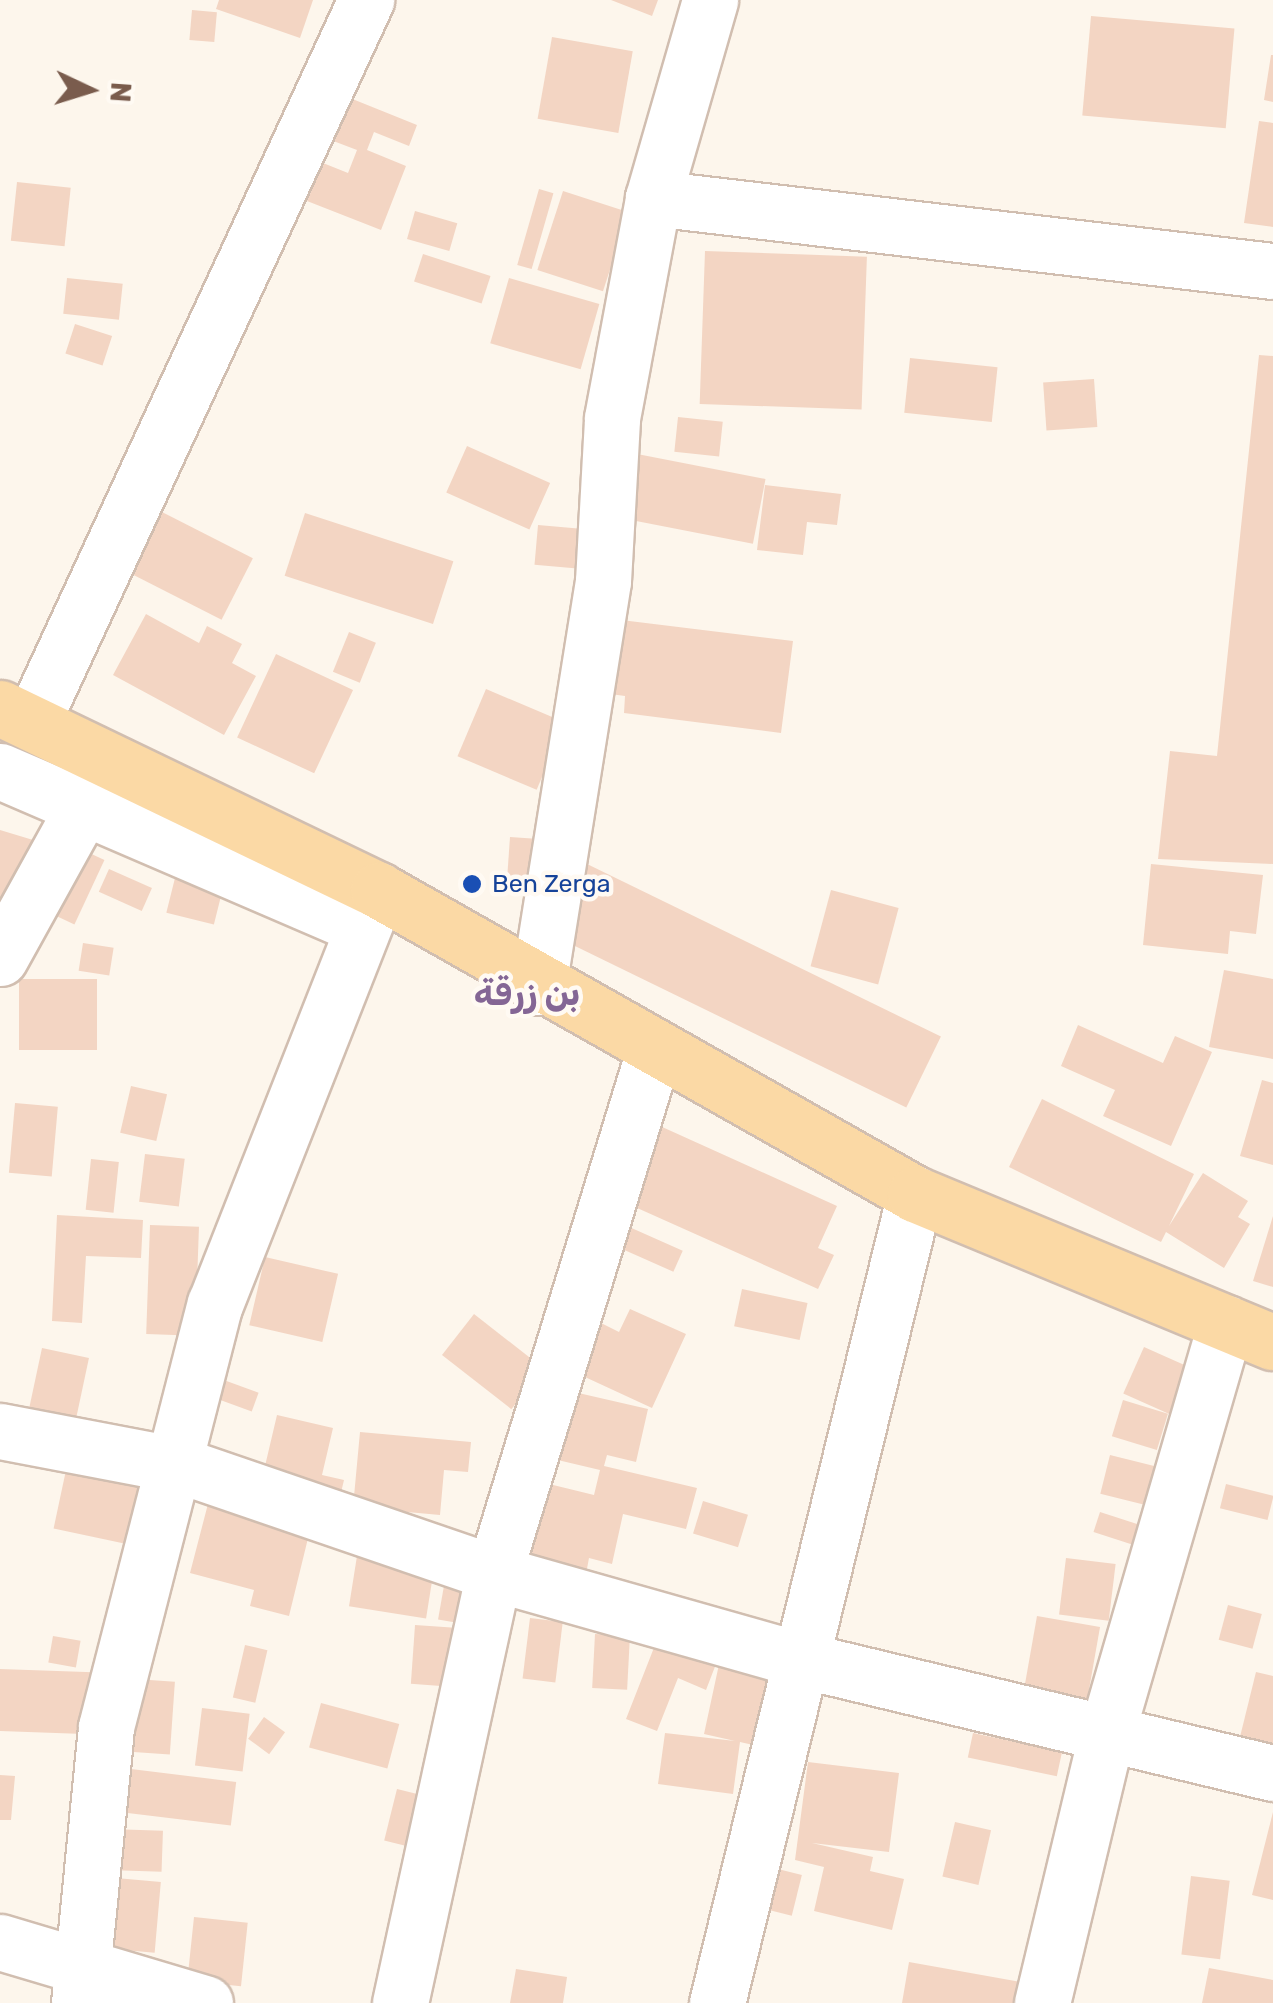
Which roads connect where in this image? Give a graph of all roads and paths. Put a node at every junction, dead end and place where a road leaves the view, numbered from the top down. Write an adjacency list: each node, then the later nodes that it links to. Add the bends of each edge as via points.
1 (366, 0): 5 (street)
2 (710, 0): 3 (street)
3 (653, 198): 4 (street); 10 (street, via 612,418 603,581)
4 (1273, 271)
5 (16, 715): 8 (main road)
6 (0, 771): 7 (street)
7 (81, 811): 8 (street); 9 (street)
8 (370, 909): 10 (main road); 15 (street, via 215,1304)
9 (0, 958)
10 (538, 987): 11 (main road)
11 (654, 1052): 12 (main road); 16 (street)
12 (915, 1194): 13 (main road); 17 (street)
13 (1250, 1333): 18 (street)
14 (0, 1431): 15 (street)
15 (178, 1465): 16 (street); 21 (street, via 106,1726)
16 (494, 1574): 17 (street); 23 (street)
17 (802, 1660): 18 (street); 24 (street)
18 (1107, 1732): 19 (street); 25 (street)
19 (1273, 1773)
20 (0, 1942): 21 (street)
21 (83, 1987): 22 (street)
22 (205, 2003)
23 (400, 2003)
24 (716, 2003)
25 (1042, 2003)

